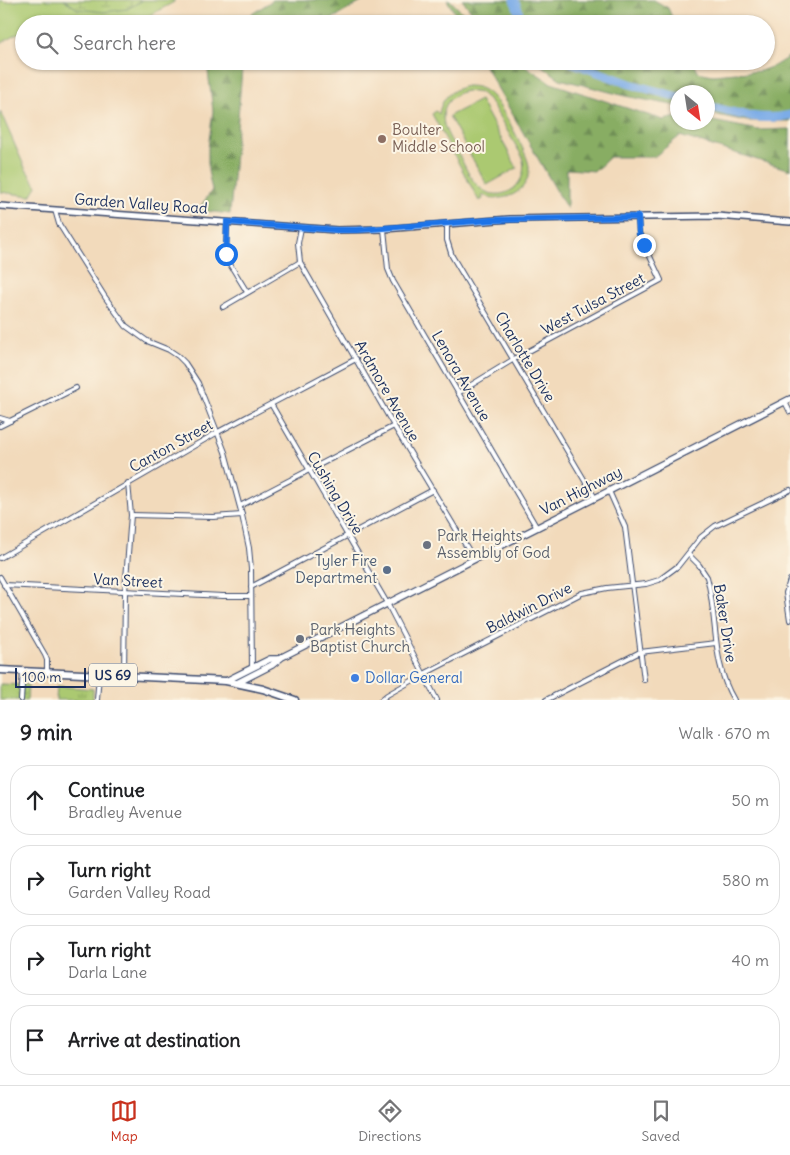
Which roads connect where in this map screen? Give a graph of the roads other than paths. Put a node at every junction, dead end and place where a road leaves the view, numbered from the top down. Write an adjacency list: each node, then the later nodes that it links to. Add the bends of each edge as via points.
1 (0, 206): 2 (street, Garden Valley Road)
2 (56, 210): 4 (street, Garden Valley Road); 23 (street, via 59,224 118,316 136,334 178,356 192,372)
3 (638, 217): 5 (street, Garden Valley Road, via 717,216); 6 (street, Garden Valley Road); 13 (street, West Tulsa Street, via 639,234 661,280)
4 (227, 222): 7 (street, Garden Valley Road); 10 (street, via 226,254)
5 (790, 222)
6 (447, 223): 8 (street, Garden Valley Road); 13 (street, Charlotte Drive, via 447,240 452,256)
7 (301, 228): 8 (street, Garden Valley Road); 9 (street, Ardmore Avenue, via 298,243)
8 (384, 228): 15 (street, Lenora Avenue, via 388,269 393,281)
9 (300, 262): 10 (street); 12 (street, Ardmore Avenue)
10 (247, 292): 11 (street)
11 (223, 307)
12 (356, 359): 17 (street, Canton Street); 22 (street, Ardmore Avenue)
13 (514, 359): 15 (street, West Tulsa Street); 29 (street, Charlotte Drive)
14 (76, 388): 20 (street)
15 (458, 393): 33 (street, Lenora Avenue)
16 (788, 401): 18 (street); 28 (main road, Van Highway)
17 (271, 404): 23 (street, Canton Street); 24 (street, Cushing Drive)
18 (790, 412)
19 (0, 418): 20 (street)
20 (10, 421): 21 (street)
21 (0, 426)
22 (394, 426): 24 (street); 26 (street, Ardmore Avenue)
23 (218, 432): 25 (street, Canton Street); 30 (street)
24 (308, 470): 30 (street); 34 (street, Cushing Drive)
25 (128, 483): 31 (street); 36 (street, Canton Street)
26 (433, 490): 34 (street); 37 (street, Ardmore Avenue)
27 (790, 490): 35 (street, Baldwin Drive, via 715,526)
28 (609, 491): 29 (main road, Van Highway); 41 (street, via 625,526)
29 (595, 498): 33 (main road, Van Highway)
30 (240, 506): 32 (street)
31 (130, 515): 32 (street); 43 (street)
32 (242, 515): 42 (street, via 249,548)
33 (537, 528): 37 (main road, Van Highway)
34 (347, 536): 42 (street); 45 (street, Cushing Drive)
35 (688, 554): 41 (street, Baldwin Drive, via 659,580); 47 (street, Baker Drive, via 707,577)
36 (0, 558)
37 (474, 560): 45 (main road, Van Highway)
38 (0, 577): 40 (street)
39 (790, 580): 46 (street, via 786,593)
40 (4, 585): 43 (street, Van Street); 53 (street, via 45,655)
41 (633, 585): 48 (street); 55 (street, Baldwin Drive, via 582,593)
42 (251, 587): 44 (street)
43 (125, 592): 44 (street, Van Street); 56 (street)
44 (251, 596): 50 (street)
45 (387, 603): 49 (main road, Van Highway); 55 (street, Cushing Drive)
46 (790, 620)
47 (716, 644): 48 (street); 66 (street, Baker Drive, via 724,679)
48 (640, 652): 57 (street); 65 (street)
49 (277, 659): 50 (main road, Van Highway); 59 (main road, Van Highway, via 272,665)
50 (252, 668): 58 (main road, Van Highway)
51 (0, 670): 52 (main road, US 69)
52 (23, 671): 53 (main road, US 69); 60 (street)
53 (47, 672): 54 (main road, US 69)
54 (99, 674): 56 (main road, US 69); 61 (street)
55 (424, 674): 63 (street, Baldwin Drive); 64 (street, Cushing Drive)
56 (124, 675): 58 (main road, US 69)
57 (644, 680)
58 (226, 681): 59 (main road, US 69)
59 (237, 683): 62 (main road, US 69)
60 (22, 700)
61 (97, 700)
62 (295, 700)
63 (381, 700)
64 (437, 700)
65 (546, 700)
66 (734, 700)

